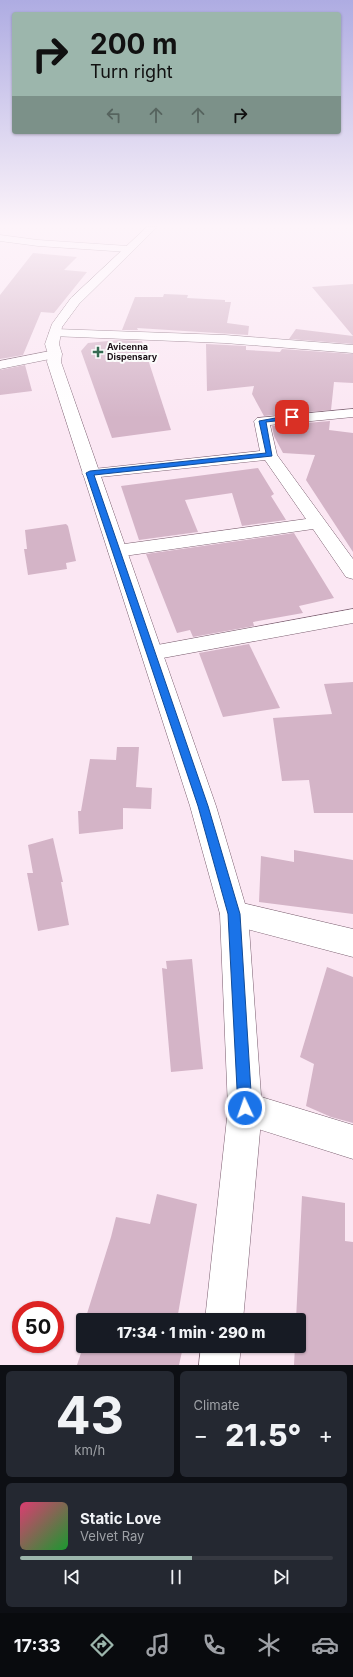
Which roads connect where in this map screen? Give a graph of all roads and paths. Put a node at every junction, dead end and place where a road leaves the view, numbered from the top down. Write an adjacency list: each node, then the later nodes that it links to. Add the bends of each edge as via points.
1 (85, 291): 2 (street, via 56,327)
2 (55, 344): 3 (street, via 217,339); 4 (street); 7 (street, via 54,362)
3 (353, 349)
4 (0, 365)
5 (353, 412): 6 (street, via 262,421)
6 (269, 455): 7 (street); 8 (street)
7 (90, 473): 9 (street)
8 (317, 523): 9 (street); 10 (street)
9 (117, 551): 12 (street)
10 (353, 574)
11 (353, 616): 12 (street)
12 (152, 653): 13 (street, via 203,806)
13 (234, 914): 14 (street); 15 (street)
14 (353, 943)
15 (245, 1108): 16 (street); 17 (street)
16 (353, 1142)
17 (225, 1313)
18 (221, 1353): 19 (street)
19 (220, 1365)

